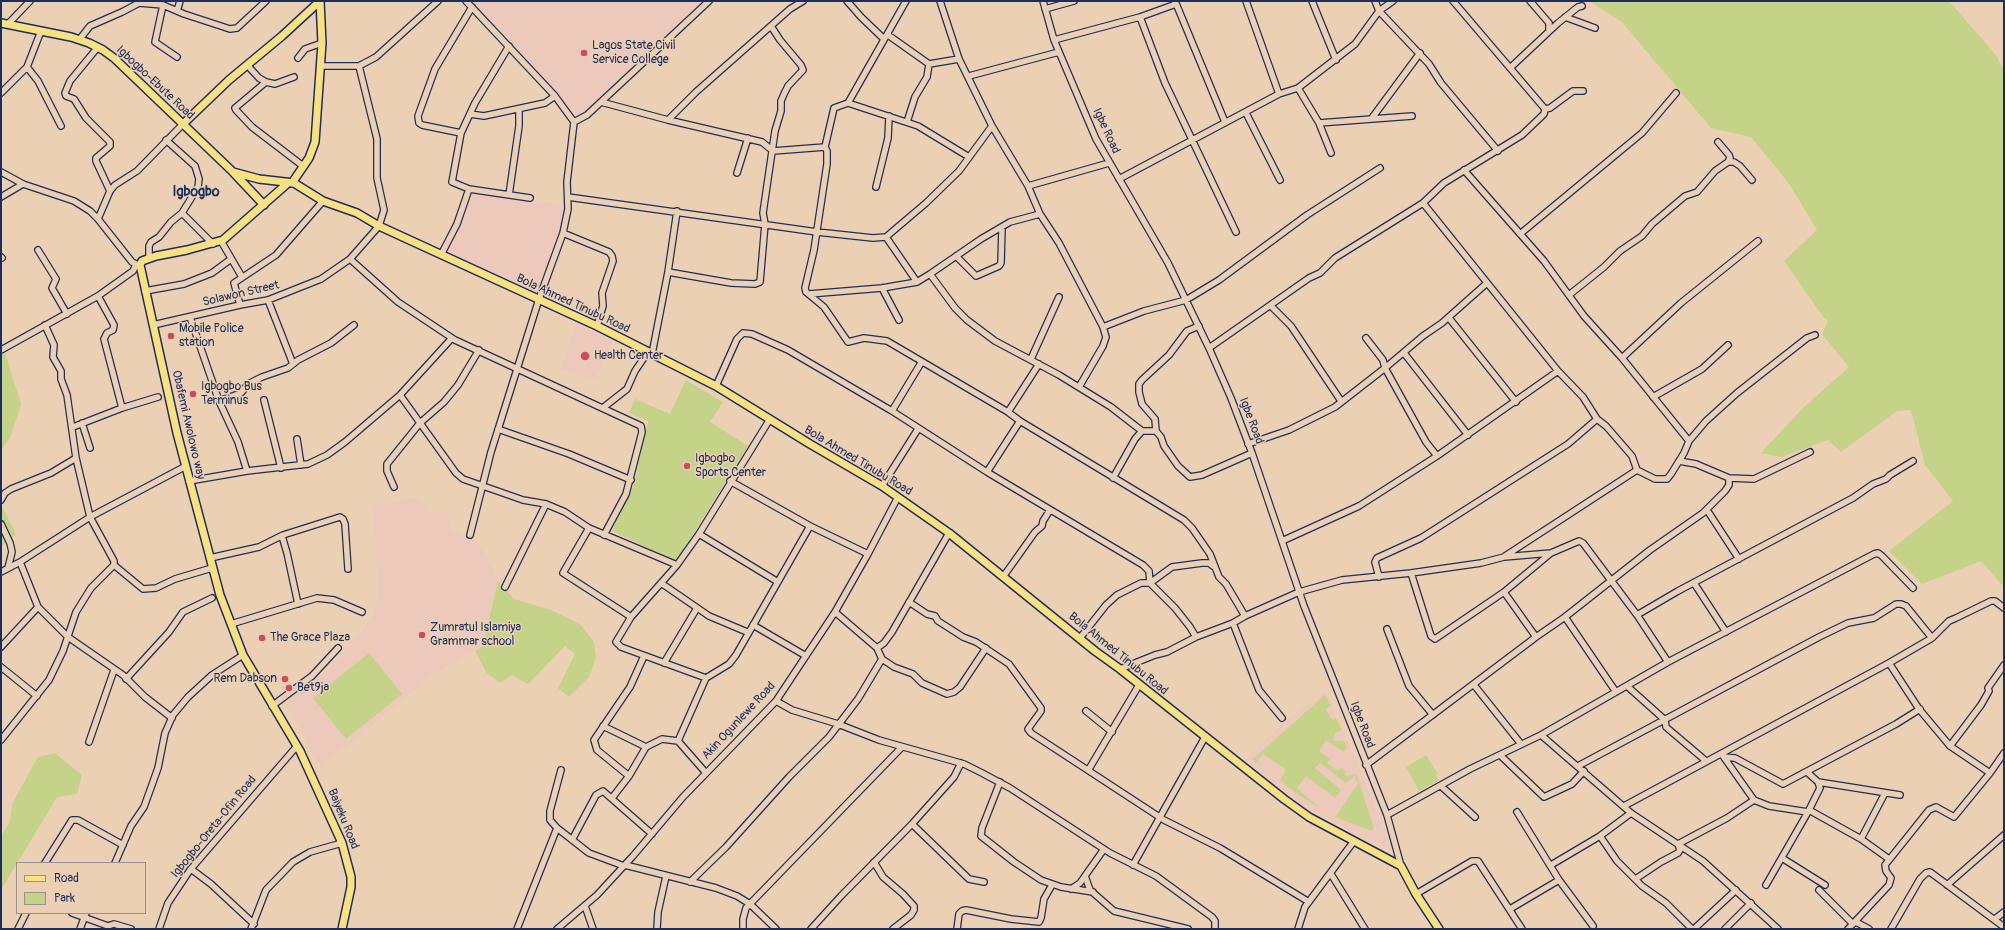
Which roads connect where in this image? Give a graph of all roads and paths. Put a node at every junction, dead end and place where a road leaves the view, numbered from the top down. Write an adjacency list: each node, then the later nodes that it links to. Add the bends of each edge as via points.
1 (30, 1): 30 (street)
2 (180, 1): 26 (street)
3 (266, 1): 26 (street, via 235,28)
4 (320, 1): 38 (main road); 48 (main road)
5 (438, 1): 50 (street, via 376,57)
6 (466, 1): 23 (street)
7 (709, 1): 62 (street)
8 (803, 1): 31 (street)
9 (847, 1): 35 (street, via 861,17)
10 (906, 1): 35 (street)
11 (940, 1): 45 (street)
12 (1043, 1): 25 (street, Igbe Road)
13 (1074, 1): 25 (street)
14 (1246, 1): 60 (street)
15 (1312, 1): 46 (street)
16 (1375, 1): 27 (street)
17 (1394, 1): 27 (street)
18 (1453, 1): 52 (street)
19 (1530, 1): 34 (street, via 1549,22)
20 (138, 2): 22 (street); 36 (street, via 90,26)
21 (1176, 2): 28 (street); 74 (street)
22 (162, 5): 26 (street); 43 (street, via 155,40 158,45)
23 (472, 6): 39 (street); 79 (street, via 435,69 418,116 418,123 422,125)
24 (1582, 6): 29 (street)
25 (1045, 9): 37 (street, Igbe Road)
26 (177, 11)
27 (1379, 11): 42 (street); 46 (street, via 1355,44)
28 (1140, 16): 37 (street); 82 (street, via 1165,83)
29 (1565, 18): 32 (street); 34 (street)
30 (5, 24): 33 (main road, Igbogbo-Ebute Road)
31 (771, 26): 71 (street); 85 (street, via 803,70 788,86 781,101)
32 (1595, 28)
33 (41, 31): 36 (main road, Igbogbo-Ebute Road); 51 (street)
34 (1549, 31): 52 (street)
35 (886, 37): 47 (street); 63 (street)
36 (79, 40): 40 (main road, Igbogbo-Ebute Road)
37 (1054, 40): 41 (street, Igbe Road)
38 (322, 43): 44 (street, via 306,49); 49 (main road)
39 (508, 46): 61 (street); 67 (street)
40 (98, 47): 76 (main road, Igbogbo-Ebute Road, via 114,58); 105 (street, via 70,81 65,93 74,99 86,118 110,142 110,146 96,158 96,161)
41 (1059, 52): 53 (street); 90 (street, Igbe Road)
42 (1420, 53): 70 (street); 86 (street, via 1441,83)
43 (177, 57)
44 (298, 58)
45 (959, 59): 47 (street); 53 (street)
46 (1336, 60): 56 (street)
47 (929, 64): 73 (street)
48 (247, 65): 55 (street); 76 (main road)
49 (321, 66): 50 (street); 92 (main road, via 315,142)
50 (359, 66): 118 (street, via 377,139 377,178 384,210)
51 (27, 67): 58 (street); 77 (street, via 38,81)
52 (1510, 68): 65 (street)
53 (969, 76): 78 (street)
54 (294, 77): 55 (street, via 275,84)
55 (266, 82): 92 (street, via 235,108 252,127)
56 (1298, 88): 60 (street); 75 (street)
57 (1583, 91): 65 (street, via 1573,91)
58 (1, 93)
59 (1676, 93): 123 (street, via 1642,133)
60 (1279, 94): 66 (street)
61 (555, 96): 64 (street, via 545,103); 72 (street)
62 (601, 102): 71 (street); 72 (street, via 587,115)
63 (848, 103): 68 (street); 84 (street, via 836,106 832,111)
64 (519, 109): 67 (street, via 484,116); 106 (street)
65 (1545, 109): 86 (street, via 1543,116 1522,135)
66 (1246, 113): 74 (street); 98 (street)
67 (470, 114): 79 (street)
68 (889, 116): 73 (street); 103 (street, via 888,138)
69 (1412, 116): 70 (street)
70 (1372, 118): 75 (street)
71 (668, 120): 80 (street)
72 (574, 122): 108 (street, via 567,182)
73 (907, 122): 88 (street)
74 (1225, 122): 82 (street)
75 (1319, 123): 87 (street)
76 (183, 124): 81 (street); 95 (main road, Igbogbo-Ebute Road)
77 (61, 126)
78 (992, 126): 88 (street); 102 (street)
79 (461, 133): 104 (street, via 452,182)
80 (748, 138): 85 (street, via 762,142); 96 (street)
81 (166, 140): 105 (street, via 137,171); 114 (street, via 195,166 199,179 198,187)
82 (1192, 141): 97 (street); 121 (street)
83 (1718, 142): 89 (street, via 1729,155)
84 (825, 147): 85 (street); 120 (street, via 827,164)
85 (773, 151): 117 (street, via 764,213)
86 (1498, 151): 93 (street)
87 (1331, 153)
88 (969, 157): 124 (street, via 959,171 926,203)
89 (1728, 162): 99 (street, via 1740,166); 143 (street, via 1697,192 1684,196 1642,236)
90 (1109, 163): 97 (street, Igbe Road); 102 (street)
91 (1380, 168): 148 (street, via 1307,215 1219,280)
92 (302, 169): 100 (main road)
93 (1464, 170): 111 (street, via 1444,183); 123 (street)
94 (1, 172): 101 (street)
95 (233, 172): 100 (main road, Igbogbo-Ebute Road, via 246,177); 112 (main road, Igbogbo-Ebute Road)
96 (736, 173)
97 (1119, 179): 148 (street, Igbe Road, via 1168,263)
98 (1280, 180)
99 (1752, 180)
100 (290, 183): 110 (main road, Bola Ahmed Tinubu Road); 112 (main road)
101 (23, 184): 107 (street); 116 (street, via 74,201)
102 (1028, 186): 115 (street)
103 (876, 187)
104 (469, 189): 106 (street); 129 (street, via 457,224)
105 (110, 191): 116 (street)
106 (509, 195): 109 (street)
107 (1, 197)
108 (568, 197): 113 (street); 122 (street)
109 (530, 198)
110 (323, 201): 118 (main road, Bola Ahmed Tinubu Road, via 357,213); 137 (street, via 280,250 259,268)
111 (1423, 203): 139 (street); 150 (street, via 1335,258 1320,273)
112 (264, 205): 125 (main road)
113 (677, 211): 117 (street); 135 (street)
114 (182, 213): 127 (street); 131 (street, via 151,242)
115 (1040, 214): 119 (street); 160 (street, via 1059,243)
116 (98, 219): 134 (street)
117 (765, 224): 120 (street); 135 (street, via 758,283 731,283)
118 (379, 226): 129 (main road, Bola Ahmed Tinubu Road); 133 (street, Solawon Street)
119 (1002, 226): 130 (street); 130 (street, via 999,266 976,276)
120 (817, 232): 124 (street); 142 (street, via 805,288)
121 (1236, 232)
122 (563, 233): 146 (street); 158 (street, via 609,252 612,256 613,261 602,293 603,306)
123 (1520, 234): 143 (street)
124 (886, 237): 138 (street)
125 (221, 241): 127 (main road); 132 (street)
126 (1758, 241): 170 (street, via 1681,303)
127 (213, 244): 131 (main road)
128 (38, 250): 151 (street, via 56,279 52,288)
129 (440, 255): 146 (main road, Bola Ahmed Tinubu Road)
130 (956, 256): 136 (street)
131 (149, 258): 134 (main road)
132 (231, 259): 137 (street); 141 (street, via 212,273 191,281)
133 (350, 260): 147 (street, Solawon Street, via 321,279); 162 (street, via 398,302)
134 (138, 266): 141 (main road, Obafemi Awolowo way); 144 (street)
135 (668, 272): 168 (street)
136 (930, 274): 138 (street); 171 (street, via 967,320 996,341)
137 (242, 277): 149 (street, via 233,286)
138 (918, 282): 140 (street)
139 (1487, 283): 153 (street); 177 (street)
140 (882, 288): 142 (street); 154 (street)
141 (145, 291): 156 (main road, Obafemi Awolowo way)
142 (809, 294): 172 (street, via 824,307 848,342 864,338 887,341)
143 (1569, 294): 170 (street, via 1584,316)
144 (98, 296): 151 (street); 188 (street, via 114,325 114,330 107,333 104,338)
145 (1059, 297): 171 (street)
146 (539, 299): 158 (main road, Bola Ahmed Tinubu Road); 176 (street)
147 (268, 300): 149 (street, Solawon Street); 173 (street)
148 (1186, 300): 159 (street, Igbe Road); 160 (street, via 1144,311)
149 (240, 305): 152 (street, Solawon Street)
150 (1271, 306): 165 (street); 185 (street, via 1292,326)
151 (66, 314): 155 (street)
152 (190, 317): 156 (street, Solawon Street); 184 (street)
153 (1449, 318): 169 (street); 186 (street)
154 (899, 320)
155 (45, 325): 166 (street); 196 (street, via 54,345 53,357 62,372 61,379)
156 (153, 325): 213 (main road, Obafemi Awolowo way)
157 (354, 325): 173 (street, via 331,343)
158 (597, 326): 168 (main road, Bola Ahmed Tinubu Road)
159 (1199, 326): 165 (street, Igbe Road); 200 (street, via 1188,332 1139,384 1142,404 1155,419)
160 (1103, 327): 179 (street, via 1106,337 1103,346)
161 (1814, 336): 203 (street, via 1802,342 1738,393 1706,421)
162 (452, 338): 167 (street); 180 (street)
163 (1366, 338): 175 (street, via 1383,360)
164 (1728, 345): 182 (street, via 1702,369)
165 (1209, 348): 204 (street, Igbe Road)
166 (1, 350)
167 (479, 350): 176 (street); 195 (street, via 458,385 444,402)
168 (650, 353): 178 (main road, Bola Ahmed Tinubu Road); 187 (street, via 635,371 627,389)
169 (1404, 353): 175 (street); 201 (street)
170 (1622, 358): 182 (street)
171 (1031, 360): 174 (street)
172 (921, 363): 189 (street); 190 (street)
173 (293, 364): 184 (street, via 248,384 241,393)
174 (1039, 364): 179 (street); 190 (street)
175 (1385, 368): 185 (street); 208 (street, via 1426,442)
176 (518, 370): 187 (street); 197 (street)
177 (1558, 371): 186 (street); 192 (street, via 1584,397)
178 (716, 386): 189 (street, via 739,335 747,332 788,350); 191 (main road, Bola Ahmed Tinubu Road)
179 (1079, 387): 199 (street)
180 (400, 395): 195 (street); 212 (street, via 327,455)
181 (158, 397): 188 (street)
182 (1653, 397): 203 (street)
183 (264, 400): 214 (street)
184 (219, 401): 216 (street, via 238,442)
185 (1341, 401): 204 (street, via 1289,430)
186 (1516, 402): 201 (street)
187 (604, 407): 220 (street, via 642,428)
188 (122, 408): 194 (street)
189 (892, 411): 198 (street)
190 (1008, 412): 193 (street)
191 (770, 419): 222 (street); 223 (main road, Bola Ahmed Tinubu Road)
192 (1597, 419): 215 (street, via 1632,456); 258 (street, via 1568,444 1421,538 1377,558 1375,562)
193 (1020, 421): 217 (street); 218 (street)
194 (82, 423): 196 (street); 205 (street)
195 (420, 423): 224 (street, via 387,464 387,471); 225 (street, via 459,476)
196 (73, 427): 209 (street)
197 (498, 429): 220 (street, via 570,454); 225 (street)
198 (918, 429): 217 (street); 223 (street)
199 (1142, 431): 200 (street); 218 (street)
200 (1156, 431): 207 (street, via 1178,466 1192,478)
201 (1468, 435): 208 (street)
202 (297, 439): 212 (street)
203 (1689, 441): 210 (street)
204 (1248, 444): 207 (street, Igbe Road)
205 (90, 448)
206 (1810, 452): 219 (street, via 1754,479)
207 (1252, 453): 240 (street, Igbe Road)
208 (1437, 456): 240 (street, via 1359,506)
209 (76, 458): 227 (street, via 50,473 11,489); 231 (street)
210 (1679, 461): 215 (street, via 1666,479 1660,480); 219 (street, via 1696,464)
211 (1913, 461): 245 (street, via 1853,498)
212 (301, 465): 214 (street)
213 (186, 466): 221 (main road, Obafemi Awolowo way); 231 (street)
214 (281, 468): 216 (street)
215 (1638, 470): 243 (street)
216 (247, 471): 221 (street)
217 (987, 472): 229 (street)
218 (1113, 478): 249 (street, via 1184,520 1210,554)
219 (1729, 478): 230 (street, via 1729,485 1725,491)
220 (631, 480): 238 (street)
221 (189, 481): 244 (main road, Obafemi Awolowo way)
222 (730, 482): 233 (street); 236 (street)
223 (882, 486): 226 (main road, Bola Ahmed Tinubu Road)
224 (394, 487)
225 (482, 487): 228 (street, via 523,500); 237 (street)
226 (898, 497): 235 (main road, Bola Ahmed Tinubu Road); 242 (street, Akin Ogunlewe Road)
227 (1, 500)
228 (546, 504): 234 (street, via 565,512); 264 (street)
229 (1050, 510): 253 (street, via 1143,564); 257 (street, via 1042,526)
230 (1707, 510): 245 (street); 259 (street)
231 (90, 517): 246 (street); 247 (street)
232 (1, 524): 250 (street, via 12,552)
233 (810, 526): 242 (street); 260 (street)
234 (589, 528): 238 (street); 278 (street, via 563,573)
235 (949, 533): 257 (main road, Bola Ahmed Tinubu Road); 269 (street)
236 (699, 534): 248 (street); 260 (street)
237 (470, 535)
238 (604, 535): 248 (street)
239 (282, 536): 244 (street, via 259,547); 252 (street, via 342,518); 270 (street)
240 (1282, 541): 266 (street, Igbe Road)
241 (1551, 553): 243 (street); 259 (street, via 1579,541 1583,542); 267 (street)
242 (868, 554): 275 (street, Akin Ogunlewe Road)
243 (1504, 557): 255 (street, via 1481,563)
244 (210, 558): 251 (main road, Obafemi Awolowo way)
245 (1739, 559): 263 (street)
246 (20, 562): 250 (street); 271 (street)
247 (114, 565): 251 (street, via 143,589 156,588 175,579); 286 (street, via 91,588 76,612)
248 (677, 565): 261 (street)
249 (1213, 566): 256 (street, via 1209,563 1175,566); 277 (street)
250 (8, 568): 254 (street)
251 (212, 568): 281 (main road, Obafemi Awolowo way)
252 (348, 569)
253 (1149, 571): 256 (street); 262 (street)
254 (1, 572)
255 (1411, 573): 258 (street); 267 (street, via 1434,640)
256 (1160, 576): 262 (street)
257 (1003, 577): 289 (main road, Bola Ahmed Tinubu Road)
258 (1379, 577): 266 (street, via 1342,580)
259 (1610, 581): 276 (street); 279 (street)
260 (778, 582): 282 (street)
261 (661, 583): 272 (street); 278 (street)
262 (1150, 583): 287 (street, via 1175,608); 289 (street, via 1144,582 1117,595)
263 (1694, 583): 276 (street); 285 (street)
264 (506, 587)
265 (1913, 588): 285 (street, via 1878,553)
266 (1299, 592): 277 (street); 339 (street, Igbe Road)
267 (1504, 592): 288 (street)
268 (212, 598): 307 (street, via 183,612 169,632)
269 (909, 602): 293 (street, via 886,641); 294 (street, via 927,614 936,616 963,637 973,639)
270 (298, 604): 274 (street, via 317,598 334,600); 281 (street)
271 (38, 607): 286 (street); 291 (street)
272 (697, 608): 284 (street, via 709,616); 300 (street)
273 (2004, 608): 290 (street, via 1995,601 1988,602 1949,621)
274 (362, 612)
275 (835, 612): 293 (street); 297 (street, Akin Ogunlewe Road)
276 (1637, 615): 299 (street)
277 (1245, 616): 280 (street)
278 (631, 617): 296 (street, via 616,642 621,647)
279 (1565, 617): 288 (street); 311 (street)
280 (1233, 623): 287 (street); 319 (street, via 1259,690)
281 (231, 624): 295 (main road, Obafemi Awolowo way)
282 (753, 624): 284 (street); 297 (street)
283 (1387, 629): 317 (street, via 1409,686)
284 (747, 632): 306 (street, via 736,655 728,664)
285 (1726, 632): 299 (street)
286 (68, 637): 305 (street); 312 (street, via 49,680)
287 (1196, 637): 304 (street, via 1167,652 1155,654)
288 (1536, 637): 309 (street)
289 (1080, 638): 304 (main road, Bola Ahmed Tinubu Road)
290 (1932, 638): 301 (street); 320 (street, via 1906,606 1898,604 1874,618 1848,623 1819,637)
291 (1, 647)
292 (338, 648): 314 (street, via 312,676)
293 (877, 648): 298 (street)
294 (986, 648): 298 (street, via 960,687 950,693 922,683 913,674); 341 (street, via 1009,664 1041,708 1030,725 1030,731)
295 (243, 655): 314 (main road, Obafemi Awolowo way); 318 (street, via 207,679 188,697)
296 (644, 656): 300 (street); 322 (street, via 630,687)
297 (806, 656): 313 (street, Akin Ogunlewe Road)
298 (882, 659): 321 (street, via 858,699)
299 (1668, 662): 310 (street)
300 (664, 663): 306 (street)
301 (1889, 663): 315 (street); 335 (street)
302 (2004, 665): 331 (street, via 1988,688 1989,691 1981,705)
303 (1, 667): 312 (street)
304 (1120, 669): 308 (main road, Bola Ahmed Tinubu Road)
305 (114, 670): 307 (street); 328 (street)
306 (706, 678): 327 (street)
307 (126, 679): 318 (street)
308 (1139, 685): 323 (street); 325 (main road, Bola Ahmed Tinubu Road)
309 (1474, 685): 317 (street); 329 (street)
310 (1627, 686): 311 (street); 320 (street)
311 (1616, 692): 324 (street)
312 (37, 696): 326 (street)
313 (776, 701): 321 (street, via 792,710); 345 (street, Akin Ogunlewe Road)
314 (272, 706): 330 (main road, Obafemi Awolowo way)
315 (1920, 709): 331 (street); 344 (street)
316 (1086, 711): 323 (street)
317 (1433, 715): 339 (street)
318 (172, 718): 372 (street, via 165,733 158,768 144,807 131,826)
319 (1282, 718)
320 (1665, 720): 337 (street, via 1666,727); 340 (street)
321 (838, 724): 333 (street); 389 (street, via 829,737 726,847)
322 (603, 726): 332 (street); 347 (street, via 594,740 597,750)
323 (1112, 732): 341 (street)
324 (1541, 735): 329 (street); 340 (street)
325 (1205, 737): 360 (street); 369 (main road, Bola Ahmed Tinubu Road, via 1303,813)
326 (1, 740)
327 (678, 741): 332 (street, via 662,739); 345 (street)
328 (89, 742)
329 (1521, 744): 336 (street)
330 (297, 746): 370 (main road, Baiyeku Road, via 317,784); 383 (street, Igbogbo-Oreta-Ofin Road)
331 (1950, 746): 346 (street)
332 (646, 747): 347 (street)
333 (902, 747): 338 (street); 402 (street)
334 (2004, 753): 346 (street)
335 (1722, 755): 337 (street); 344 (street, via 1735,758 1783,784); 354 (street)
336 (1501, 756): 343 (street, via 1544,797 1572,784); 350 (street)
337 (1706, 761): 355 (street)
338 (961, 763): 348 (street); 362 (street, via 954,777)
339 (1366, 765): 359 (street, Igbe Road)
340 (1578, 766): 343 (street)
341 (1089, 769): 360 (street)
342 (561, 770): 363 (street, via 549,815)
343 (1584, 771): 355 (street)
344 (1807, 772): 349 (street)
345 (706, 773): 364 (street, Akin Ogunlewe Road)
346 (1990, 773): 375 (street, via 1954,817 1936,807 1929,810)
347 (628, 776): 353 (street)
348 (1000, 782): 373 (street); 391 (street, via 982,828 982,836 1019,866)
349 (1818, 782): 351 (street); 356 (street, via 1820,788)
350 (1441, 786): 359 (street); 361 (street)
351 (1885, 793): 352 (street); 367 (street)
352 (1900, 795)
353 (612, 798): 364 (street); 368 (street, via 603,791 596,795)
354 (1754, 800): 356 (street, via 1769,806); 371 (street, via 1727,818)
355 (1624, 806): 358 (street)
356 (1808, 811): 367 (street); 374 (street)
357 (1517, 812): 380 (street)
358 (1631, 813): 366 (street); 371 (street)
359 (1387, 815): 382 (street, Igbe Road)
360 (1161, 817): 379 (street); 400 (street, via 1220,848)
361 (1475, 817)
362 (912, 824): 378 (street); 390 (street, via 969,879)
363 (557, 828): 368 (street); 418 (street)
364 (652, 834): 381 (street, Akin Ogunlewe Road)
365 (2004, 835): 394 (street)
366 (1600, 836): 380 (street); 387 (street, via 1618,861)
367 (1860, 839): 375 (street)
368 (572, 840): 381 (street, via 589,852)
369 (1354, 842): 382 (main road, Bola Ahmed Tinubu Road); 384 (street)
370 (342, 843): 410 (street, via 310,852 293,862 266,890); 417 (main road, Baiyeku Road, via 351,877)
371 (1678, 844): 387 (street, via 1678,853); 396 (street, via 1703,861)
372 (123, 845): 376 (street, via 78,820 72,820); 377 (street)
373 (1104, 849): 379 (street); 386 (street)
374 (1782, 858): 392 (street); 393 (street)
375 (1889, 859): 409 (street, via 1885,867 1891,878 1889,885)
376 (46, 862)
377 (115, 862)
378 (873, 865): 424 (street); 425 (street, via 914,906 911,915)
379 (1133, 865): 428 (street, via 1156,876 1212,917 1216,921)
380 (1550, 865): 388 (street)
381 (624, 866): 385 (street); 403 (street, Akin Ogunlewe Road)
382 (1401, 866): 399 (main road)
383 (192, 868): 410 (street); 416 (street, Igbogbo-Oreta-Ofin Road, via 168,903)
384 (1331, 874): 400 (street); 430 (street)
385 (666, 876): 389 (street); 421 (street)
386 (1086, 876): 395 (street); 398 (street, via 1088,886)
387 (1636, 878): 433 (street)
388 (1559, 880): 404 (street); 411 (street)
389 (690, 882): 402 (street, via 716,888)
390 (984, 882)
391 (1052, 885): 395 (street); 426 (street, via 1044,899 1039,922 1011,920 966,910 959,914)
392 (1766, 885)
393 (1825, 885)
394 (1947, 885): 408 (street); 438 (street, via 1930,872 1926,873 1920,879)
395 (1071, 889): 398 (street)
396 (1736, 890): 401 (street); 433 (street)
397 (1819, 890): 409 (street)
398 (1093, 892): 427 (street, via 1114,911)
399 (1416, 894): 404 (street, via 1472,861 1478,861); 431 (main road)
400 (1309, 902): 429 (street)
401 (1751, 903): 434 (street); 435 (street)
402 (750, 904): 422 (street, via 744,911); 423 (street)
403 (585, 906): 419 (street, Akin Ogunlewe Road); 420 (street)
404 (1510, 909): 432 (street)
405 (2004, 912): 408 (street)
406 (26, 914): 413 (street)
407 (84, 915): 414 (street); 415 (street, via 108,926 114,924)
408 (1994, 919): 412 (street)
409 (1854, 923): 436 (street); 437 (street)
410 (253, 926)
411 (1593, 926)
412 (2004, 927)
413 (18, 929)
414 (80, 929)
415 (131, 929)
416 (159, 929)
417 (342, 929)
418 (517, 929)
419 (557, 929)
420 (593, 929)
421 (657, 929)
422 (743, 929)
423 (776, 929)
424 (811, 929)
425 (893, 929)
426 (957, 929)
427 (1188, 929)
428 (1215, 929)
429 (1298, 929)
430 (1366, 929)
431 (1439, 929)
432 (1522, 929)
433 (1693, 929)
434 (1725, 929)
435 (1778, 929)
436 (1848, 929)
437 (1869, 929)
438 (1892, 929)

